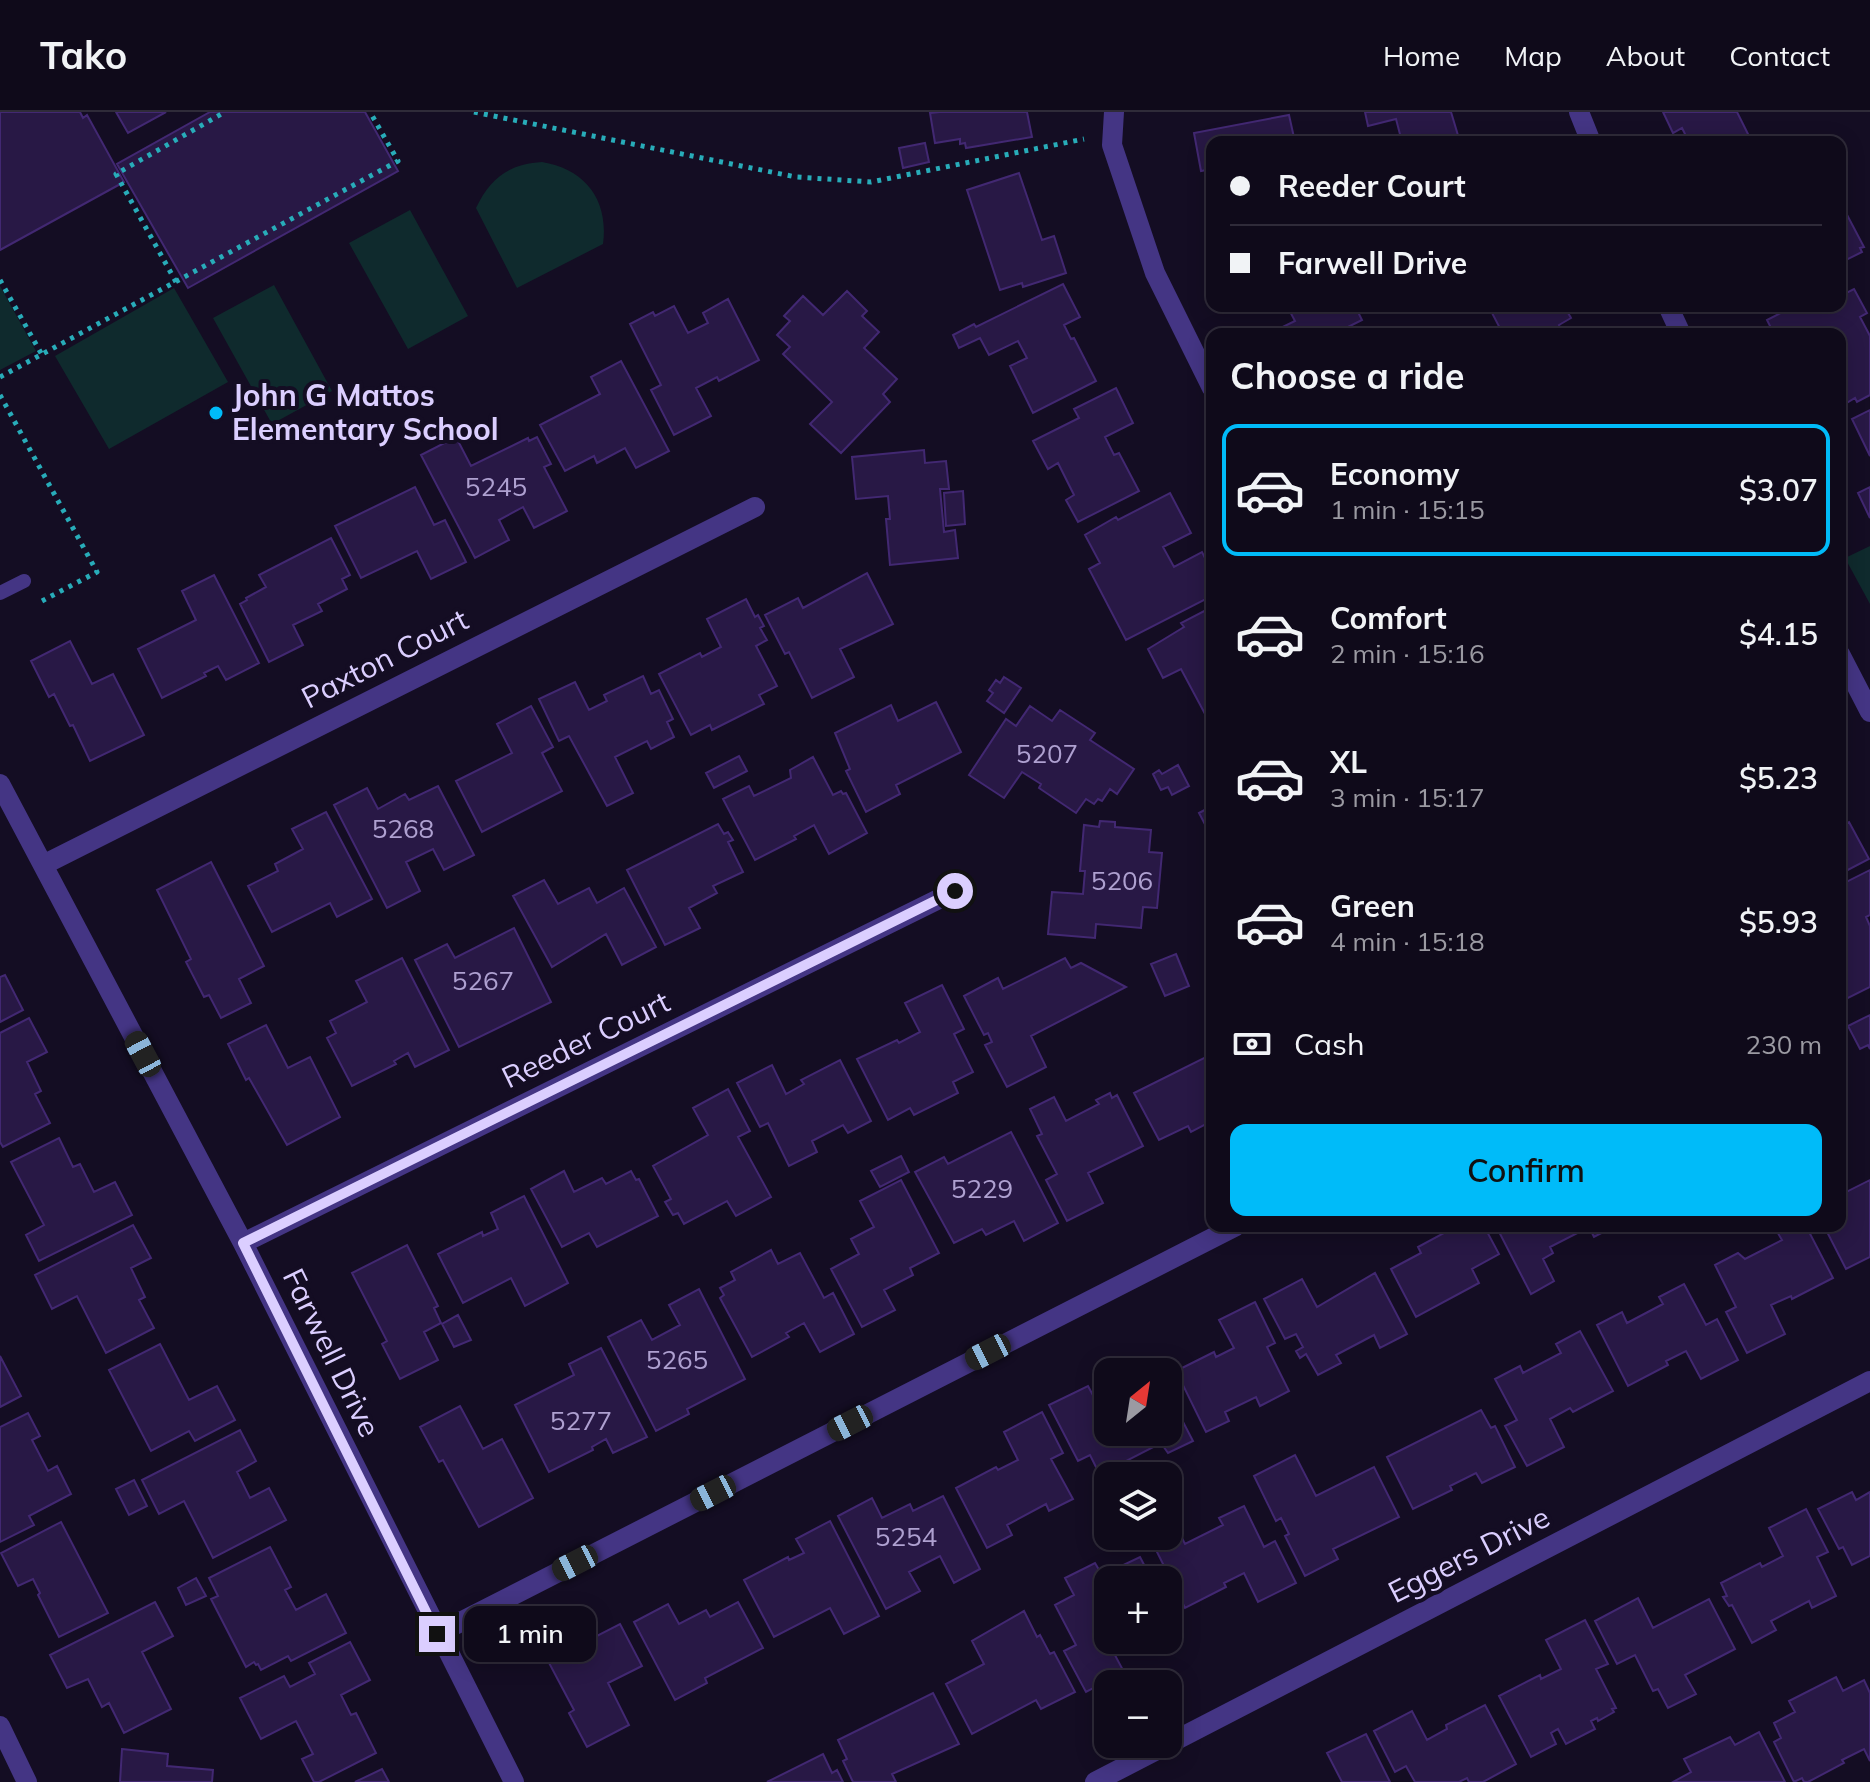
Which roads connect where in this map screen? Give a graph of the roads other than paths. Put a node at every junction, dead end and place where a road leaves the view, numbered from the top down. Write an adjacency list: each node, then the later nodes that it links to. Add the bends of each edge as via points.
1 (1114, 112): 4 (street, via 1112,145 1155,273)
2 (1579, 112): 3 (street)
3 (1589, 136)
4 (1206, 376)
5 (755, 507): 11 (street, Paxton Court)
6 (24, 581): 7 (lane)
7 (0, 593)
8 (1846, 666): 9 (street)
9 (1870, 712)
10 (0, 784): 11 (street, Farwell Drive)
11 (43, 865): 14 (street, Farwell Drive)
12 (955, 891): 14 (street, Reeder Court)
13 (1224, 1232): 16 (street)
14 (243, 1243): 16 (street, Farwell Drive)
15 (1870, 1381): 20 (street, Eggers Drive)
16 (437, 1634): 19 (street, Farwell Drive)
17 (0, 1726): 18 (street)
18 (28, 1782)
19 (514, 1782)
20 (1095, 1782)

